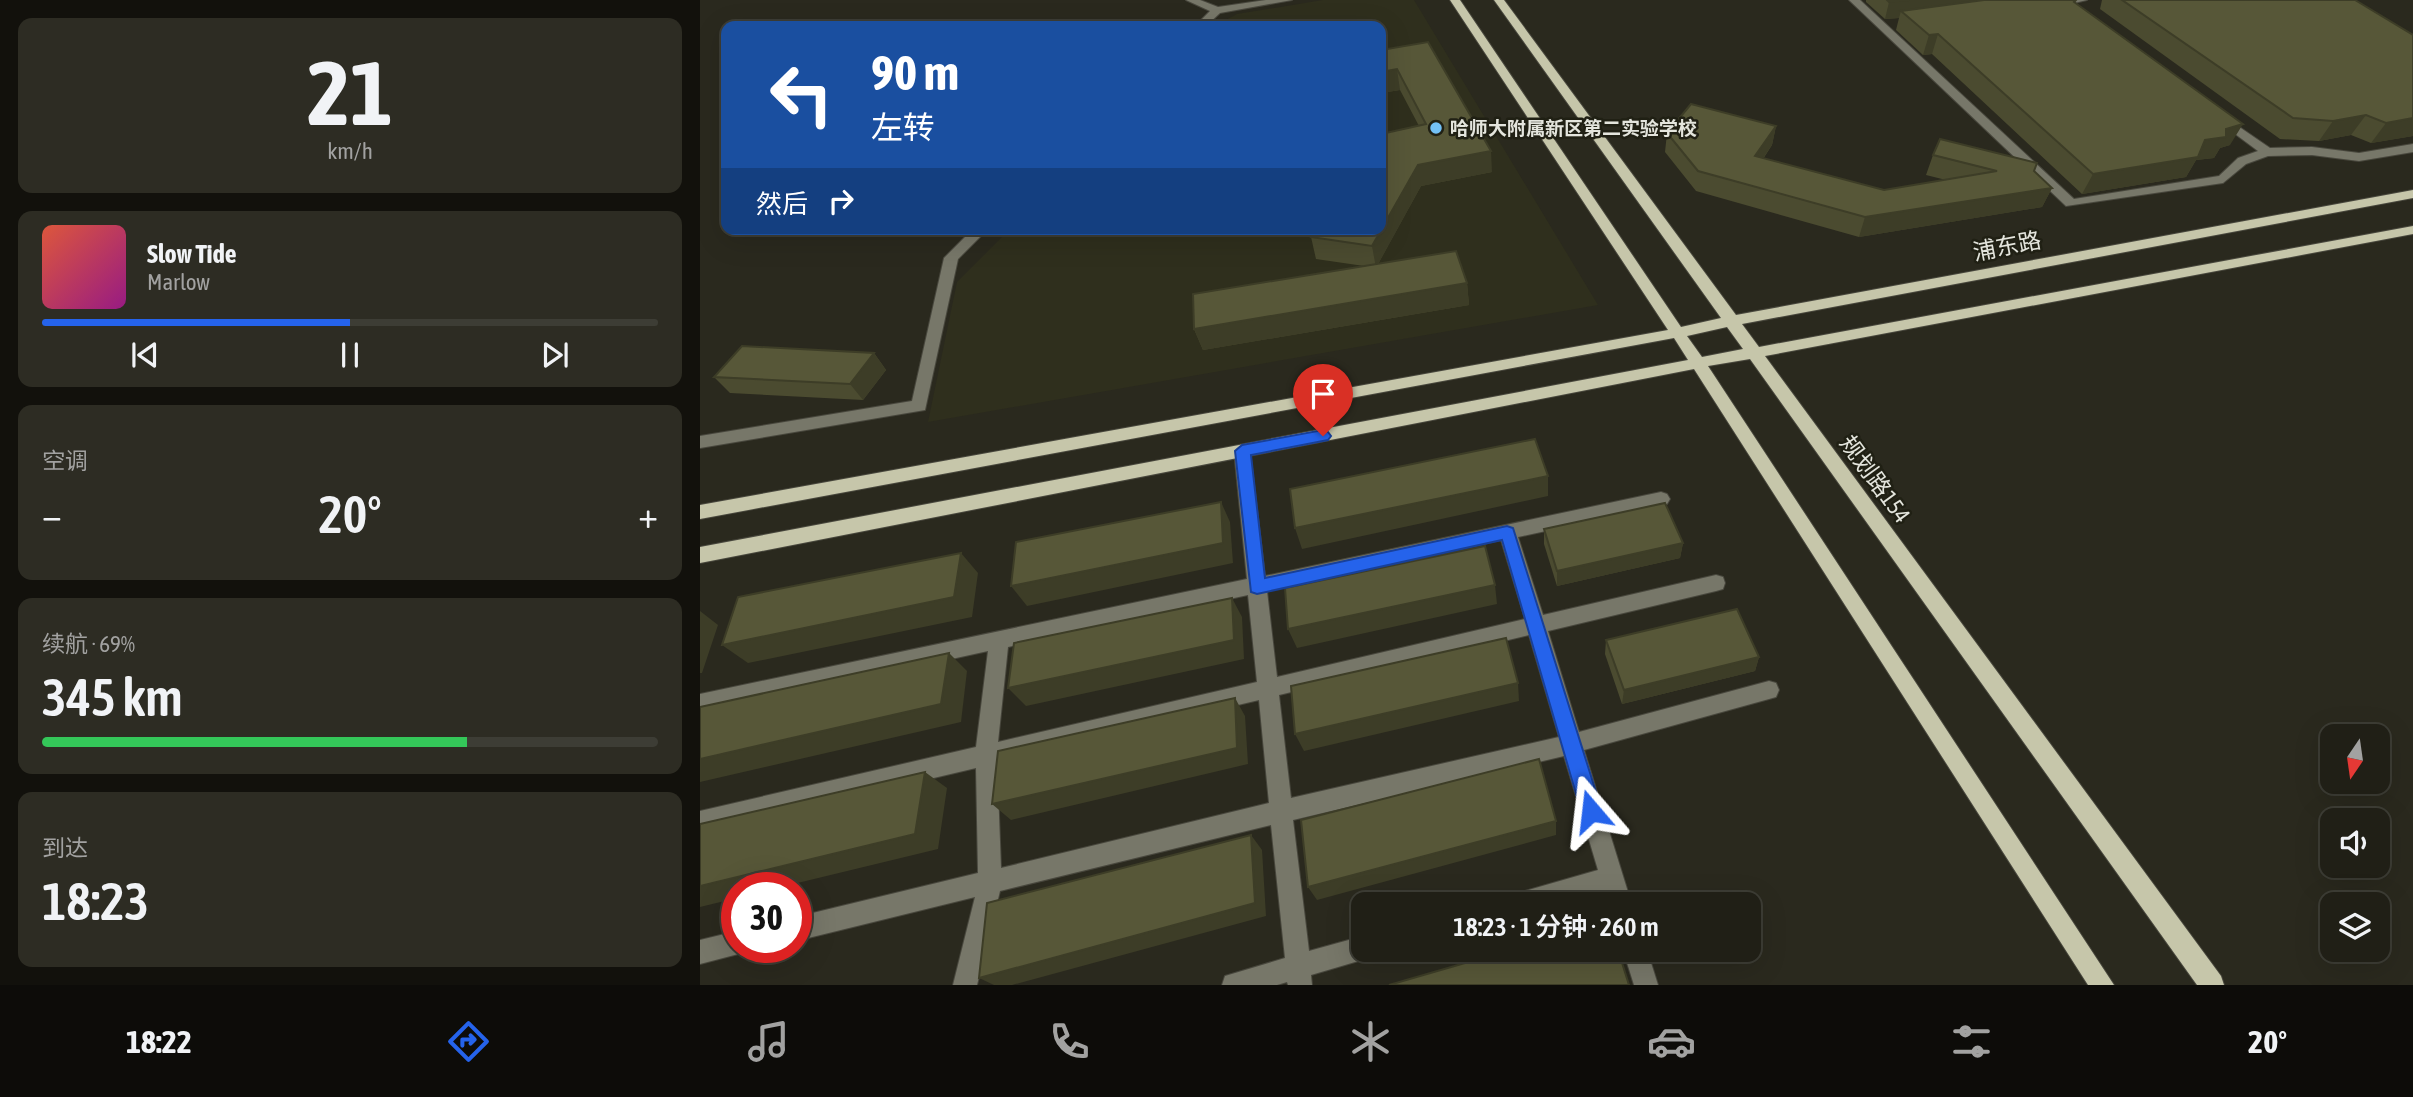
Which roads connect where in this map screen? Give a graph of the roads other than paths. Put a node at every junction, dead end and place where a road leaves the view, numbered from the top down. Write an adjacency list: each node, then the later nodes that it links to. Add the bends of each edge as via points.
1 (1191, 0): 8 (street)
2 (1287, 0): 8 (street)
3 (1455, 0): 17 (main road)
4 (1499, 0): 16 (main road, 规划路154)
5 (1854, 0): 12 (street, via 1888,25 2071,203 2223,179 2242,161)
6 (2060, 2): 7 (street)
7 (2080, 5)
8 (1217, 10): 9 (street)
9 (1205, 21)
10 (2211, 111): 12 (street)
11 (2413, 148): 12 (street, via 2359,157)
12 (2267, 152)
13 (2413, 194): 16 (main road, 浦东路)
14 (2413, 230): 18 (main road)
15 (975, 235): 20 (street, via 951,258 919,405)
16 (1732, 321): 17 (main road, 浦东路); 18 (main road, 规划路154)
17 (1677, 333): 19 (main road); 23 (main road, 浦东路)
18 (1754, 354): 19 (main road); 51 (main road, 规划路154)
19 (1698, 363): 21 (main road); 50 (main road)
20 (700, 442)
21 (1242, 451): 25 (main road); 27 (street)
22 (1661, 499): 24 (street)
23 (700, 512)
24 (1507, 532): 27 (street); 28 (street)
25 (700, 555)
26 (1716, 583): 28 (street)
27 (1257, 587): 29 (street); 30 (street)
28 (1535, 625): 30 (street); 33 (street)
29 (999, 641): 32 (street); 34 (street)
30 (1268, 688): 34 (street); 35 (street)
31 (1769, 690): 33 (street)
32 (700, 704)
33 (1572, 744): 35 (street); 37 (street)
34 (986, 754): 36 (street); 38 (street)
35 (1280, 811): 38 (street); 46 (street)
36 (700, 822)
37 (1612, 878): 39 (street); 40 (street)
38 (990, 884): 41 (street); 47 (street)
39 (1563, 892)
40 (1616, 892)
41 (812, 925)
42 (721, 947): 43 (street)
43 (700, 952)
44 (1351, 953): 46 (street)
45 (1639, 962): 49 (street)
46 (1299, 976): 48 (street)
47 (965, 985)
48 (1234, 985)
49 (1646, 985)
50 (2102, 985)
51 (2212, 985)

